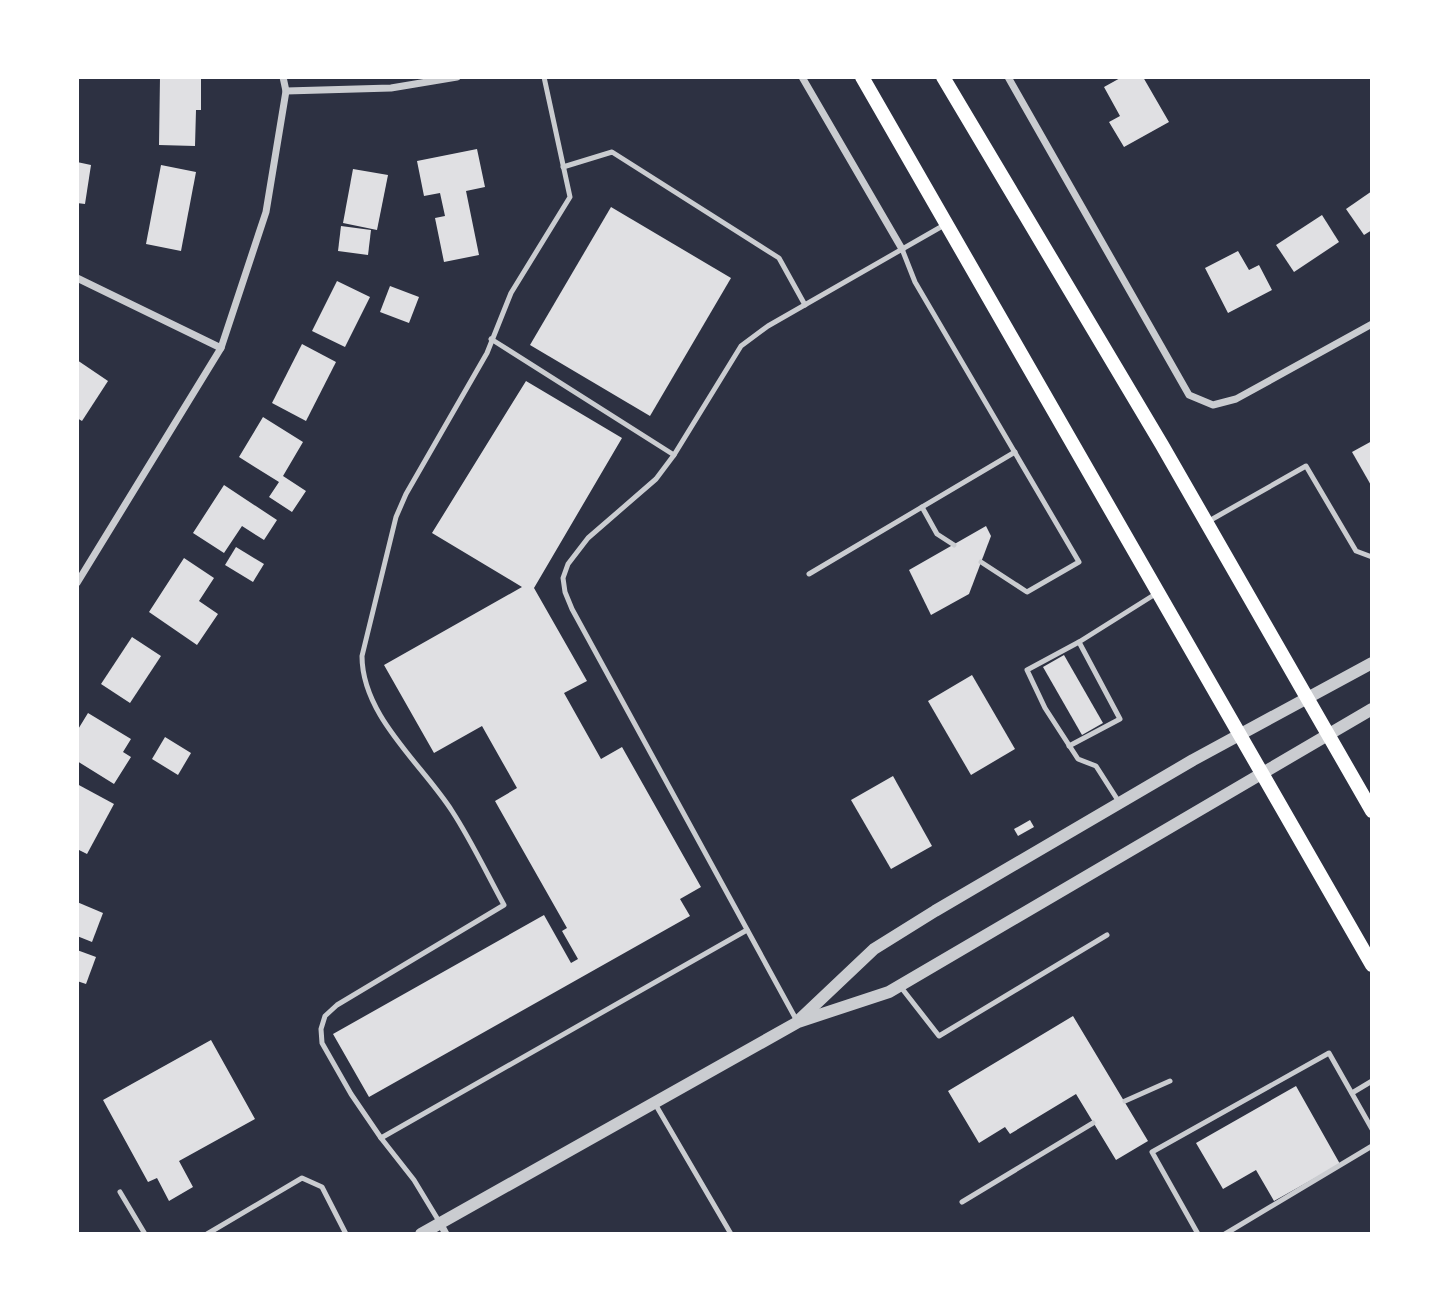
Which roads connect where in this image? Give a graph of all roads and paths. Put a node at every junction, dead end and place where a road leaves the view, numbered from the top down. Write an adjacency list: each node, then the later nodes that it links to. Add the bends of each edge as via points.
1 (283, 77): 8 (street)
2 (457, 77): 8 (street, via 391,88)
3 (544, 77): 9 (lane)
4 (802, 77): 11 (street)
5 (862, 77): 10 (main road)
6 (943, 77): 20 (main road)
7 (1009, 77): 14 (street, via 1189,395 1213,405 1236,399)
8 (286, 92): 16 (street, via 266,212)
9 (563, 167): 13 (lane, via 612,152 779,258); 15 (lane, via 570,197 510,293)
10 (946, 224): 11 (lane); 26 (main road)
11 (902, 249): 13 (lane); 17 (lane, via 915,282)
12 (77, 278): 16 (street)
13 (805, 305): 18 (lane, via 741,345)
14 (1372, 324)
15 (492, 339): 18 (lane); 49 (lane, via 396,517 362,656 362,675 395,739 452,810 504,905 325,1016 322,1043)
16 (221, 348): 25 (street)
17 (1015, 452): 19 (lane); 23 (lane, via 1079,562 1027,592)
18 (674, 455): 37 (lane, via 656,479 588,538 568,564 565,592)
19 (922, 507): 21 (lane, via 937,534); 24 (lane)
20 (1206, 522): 22 (lane, via 1306,466 1356,551); 29 (main road)
21 (954, 545)
22 (1372, 557)
23 (981, 562)
24 (808, 574)
25 (77, 583)
26 (1157, 593): 27 (lane); 31 (main road)
27 (1079, 642): 33 (lane, via 1120,719); 33 (lane, via 1027,670)
28 (1372, 663): 29 (street)
29 (1307, 698): 31 (street); 32 (main road)
30 (1372, 709): 32 (street)
31 (1241, 734): 34 (main road); 35 (street)
32 (1328, 735): 34 (street); 36 (main road)
33 (1069, 746): 35 (lane, via 1077,759 1096,766)
34 (1263, 774): 39 (main road); 40 (street)
35 (1119, 803): 41 (street, via 874,950)
36 (1372, 811)
37 (747, 930): 41 (lane); 49 (lane)
38 (1107, 935): 40 (lane, via 939,1036)
39 (1372, 965)
40 (900, 986): 41 (street)
41 (797, 1022): 46 (street)
42 (1170, 1081): 45 (lane)
43 (1372, 1081): 44 (lane)
44 (1352, 1093): 48 (lane); 59 (lane, via 1329,1053 1152,1152)
45 (1125, 1101)
46 (654, 1102): 53 (street); 58 (lane)
47 (1093, 1123): 52 (lane)
48 (1372, 1129)
49 (381, 1138): 53 (lane, via 414,1180)
50 (1372, 1146): 60 (lane)
51 (120, 1192): 54 (lane)
52 (962, 1202)
53 (443, 1229): 57 (street)
54 (145, 1234)
55 (207, 1234): 56 (lane, via 302,1178 322,1187)
56 (346, 1234)
57 (421, 1234)
58 (731, 1234)
59 (1198, 1234)
60 (1225, 1234)

